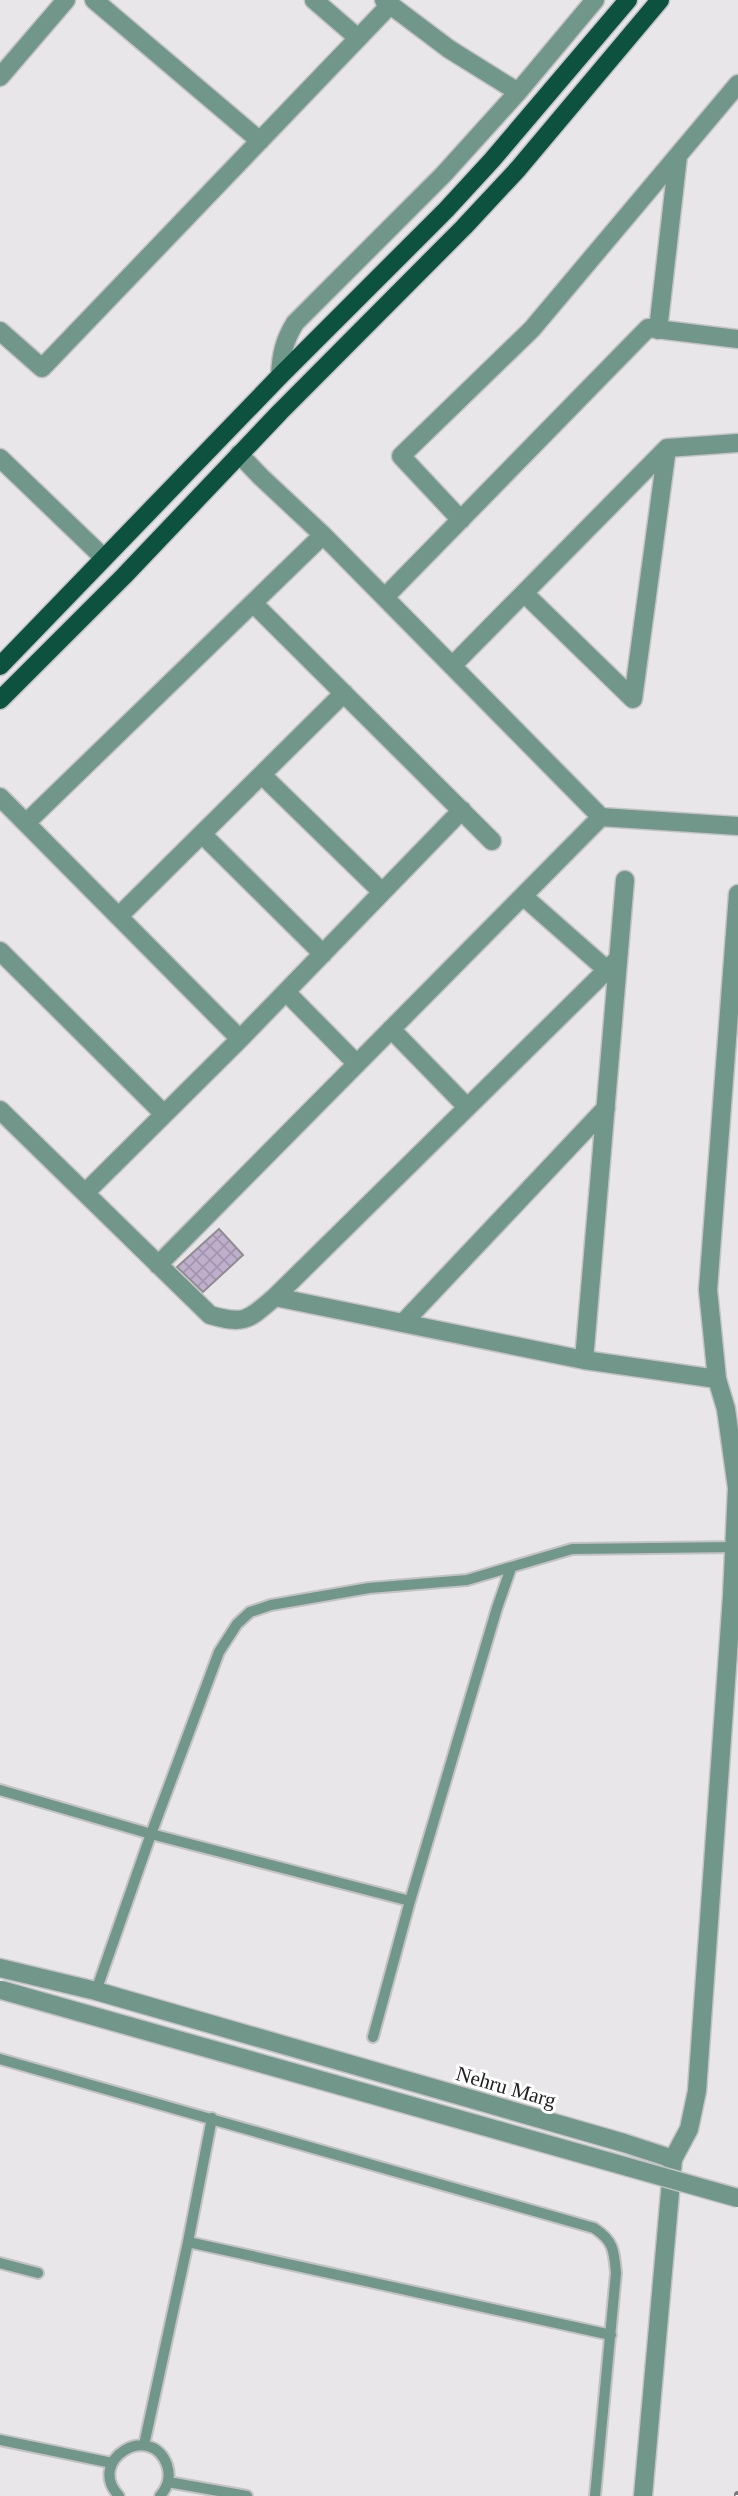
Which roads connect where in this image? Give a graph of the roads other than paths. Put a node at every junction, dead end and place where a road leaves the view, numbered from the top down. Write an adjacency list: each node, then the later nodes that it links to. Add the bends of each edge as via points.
1 (66, 0): 9 (street)
2 (94, 0): 12 (street)
3 (314, 0): 8 (street)
4 (595, 0): 11 (street)
5 (628, 0): 17 (main road, via 492,160)
6 (660, 0): 20 (main road, via 518,169)
7 (387, 2): 8 (street); 11 (street, via 449,49)
8 (358, 38): 12 (street)
9 (0, 77)
10 (738, 84): 13 (street)
11 (519, 92): 17 (street, via 410,210 295,323 285,339)
12 (260, 141): 15 (street, via 42,368)
13 (678, 155): 14 (street); 22 (street, via 532,329 401,456)
14 (658, 330): 16 (street); 22 (street, via 648,328)
15 (0, 331)
16 (738, 339)
17 (280, 376): 24 (main road)
18 (738, 443): 19 (street)
19 (667, 447): 25 (street); 25 (street, via 633,699)
20 (239, 454): 23 (street); 31 (main road)
21 (0, 459): 24 (street)
22 (461, 520): 26 (street)
23 (323, 535): 26 (street); 27 (street)
24 (104, 558): 28 (main road)
25 (524, 593): 29 (street)
26 (384, 597): 29 (street)
27 (253, 603): 30 (street); 36 (street)
28 (0, 666)
29 (452, 666): 35 (street)
30 (344, 693): 32 (street); 34 (street)
31 (0, 700)
32 (262, 775): 38 (street); 41 (street)
33 (0, 797): 36 (street)
34 (462, 810): 39 (street); 41 (street)
35 (601, 817): 37 (street); 43 (street)
36 (27, 822): 44 (street)
37 (738, 826)
38 (202, 834): 44 (street); 46 (street)
39 (492, 841)
40 (625, 880): 47 (street)
41 (382, 892): 46 (street)
42 (738, 894): 61 (street, via 708,1290)
43 (523, 896): 47 (street); 49 (street)
44 (119, 916): 50 (street)
45 (0, 951): 55 (street)
46 (323, 954): 48 (street)
47 (613, 965): 52 (street); 53 (street)
48 (286, 992): 50 (street); 51 (street)
49 (391, 1030): 51 (street); 52 (street)
50 (240, 1039): 55 (street)
51 (356, 1064): 57 (street)
52 (467, 1107): 58 (street)
53 (606, 1108): 59 (street); 60 (street)
54 (0, 1110): 56 (street)
55 (164, 1114): 56 (street)
56 (85, 1193): 57 (street)
57 (158, 1265): 58 (street, via 210,1315 234,1322 252,1317)
58 (275, 1297): 59 (street)
59 (403, 1323): 60 (street)
60 (584, 1360): 61 (street)
61 (717, 1379): 62 (street, via 735,1460)
62 (735, 1547): 63 (lane, via 572,1549); 73 (street, via 697,2091 690,2129)
63 (511, 1568): 65 (lane, via 467,1580 369,1588 250,1612 219,1652); 66 (lane)
64 (0, 1790): 65 (lane)
65 (151, 1834): 66 (lane); 69 (lane)
66 (410, 1901): 70 (lane)
67 (0, 1968): 69 (street, Nehru Marg)
68 (0, 1990): 74 (street, bridge)
69 (96, 1991): 73 (street, Nehru Marg)
70 (373, 2037)
71 (0, 2059): 72 (lane)
72 (212, 2118): 75 (lane); 78 (lane, via 594,2228 607,2236 614,2252)
73 (673, 2160): 87 (street)
74 (738, 2197)
75 (188, 2242): 78 (lane); 80 (lane)
76 (0, 2263): 77 (lane)
77 (38, 2273)
78 (611, 2334): 86 (lane)
79 (0, 2440): 81 (lane)
80 (144, 2445): 81 (lane, via 125,2449); 82 (lane, via 166,2462)
81 (112, 2463): 83 (lane, via 110,2482)
82 (168, 2482): 84 (lane); 85 (lane)
83 (119, 2496)
84 (160, 2496)
85 (247, 2496)
86 (595, 2496)
87 (643, 2496)

